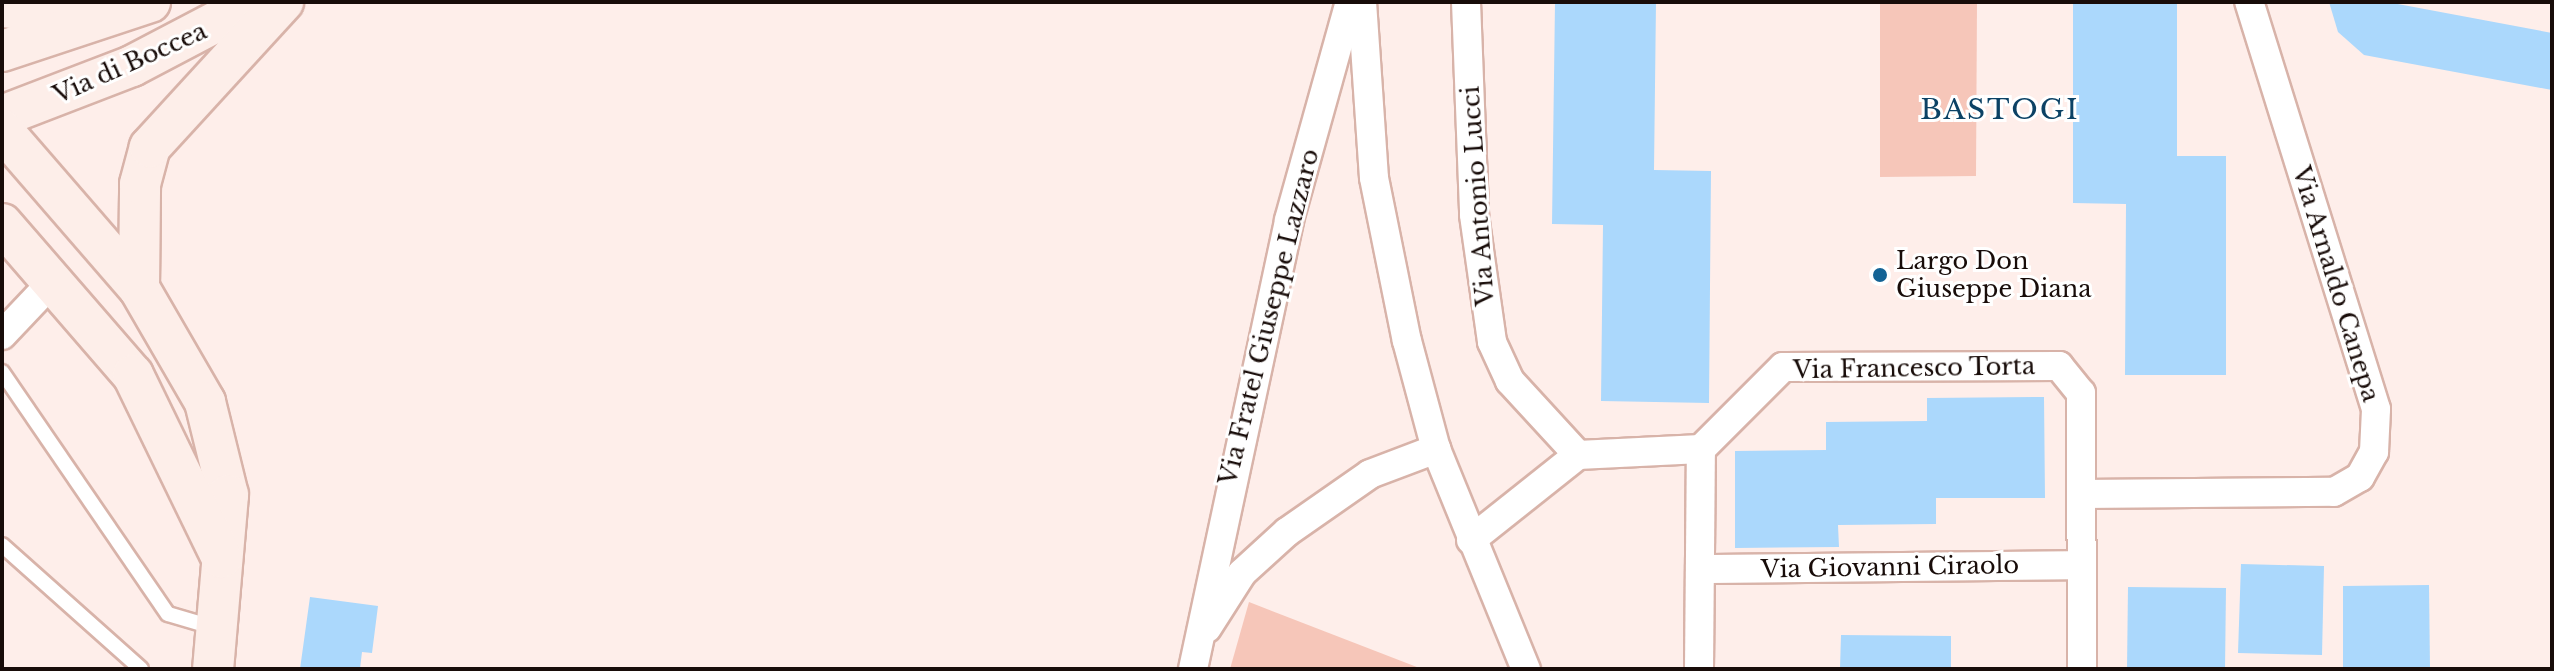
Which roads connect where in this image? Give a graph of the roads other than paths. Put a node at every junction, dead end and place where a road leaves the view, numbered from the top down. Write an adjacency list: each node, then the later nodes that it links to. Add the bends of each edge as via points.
1 (150, 2): 9 (main road, Via di Boccea)
2 (254, 2): 11 (main road, Via di Boccea, via 132,66)
3 (283, 2): 16 (main road, via 150,147 140,184)
4 (1350, 2): 29 (street, Via Fratel Giuseppe Lazzaro, via 1289,220 1213,553)
5 (1362, 2): 19 (street, via 1374,178)
6 (1466, 2): 21 (street, Via Antonio Lucci, via 1474,215 1492,342 1510,381)
7 (2249, 2): 22 (street, Via Arnaldo Canepa, via 2376,409 2374,452 2360,477 2334,492)
8 (2, 7): 9 (main road)
9 (106, 19): 10 (main road, Via di Boccea)
10 (2, 51)
11 (2, 116)
12 (2, 130): 16 (main road)
13 (2, 224): 15 (main road)
14 (2, 242): 15 (main road)
15 (53, 281): 17 (street); 25 (main road, via 146,394)
16 (139, 288): 25 (main road, via 192,372 215,431 228,495)
17 (2, 335)
18 (2, 372): 28 (lane, via 168,614)
19 (1436, 449): 23 (street); 29 (street, Via Fratel Giuseppe Lazzaro, via 1370,474 1287,532 1242,573)
20 (1701, 449): 21 (street); 22 (street, Via Francesco Torta, via 1783,367 2059,366 2081,393); 27 (street)
21 (1578, 455): 23 (street)
22 (2082, 494): 26 (street, Via Francesco Torta)
23 (1471, 540): 33 (street)
24 (2, 545): 30 (lane)
25 (222, 558): 28 (main road)
26 (2079, 565): 27 (street, Via Giovanni Ciraolo); 35 (street, Via Francesco Torta)
27 (1701, 569): 34 (street)
28 (220, 629): 31 (main road)
29 (1202, 636): 32 (street, Via Fratel Giuseppe Lazzaro)
30 (141, 669)
31 (213, 669)
32 (1193, 669)
33 (1526, 669)
34 (1699, 669)
35 (2082, 669)

